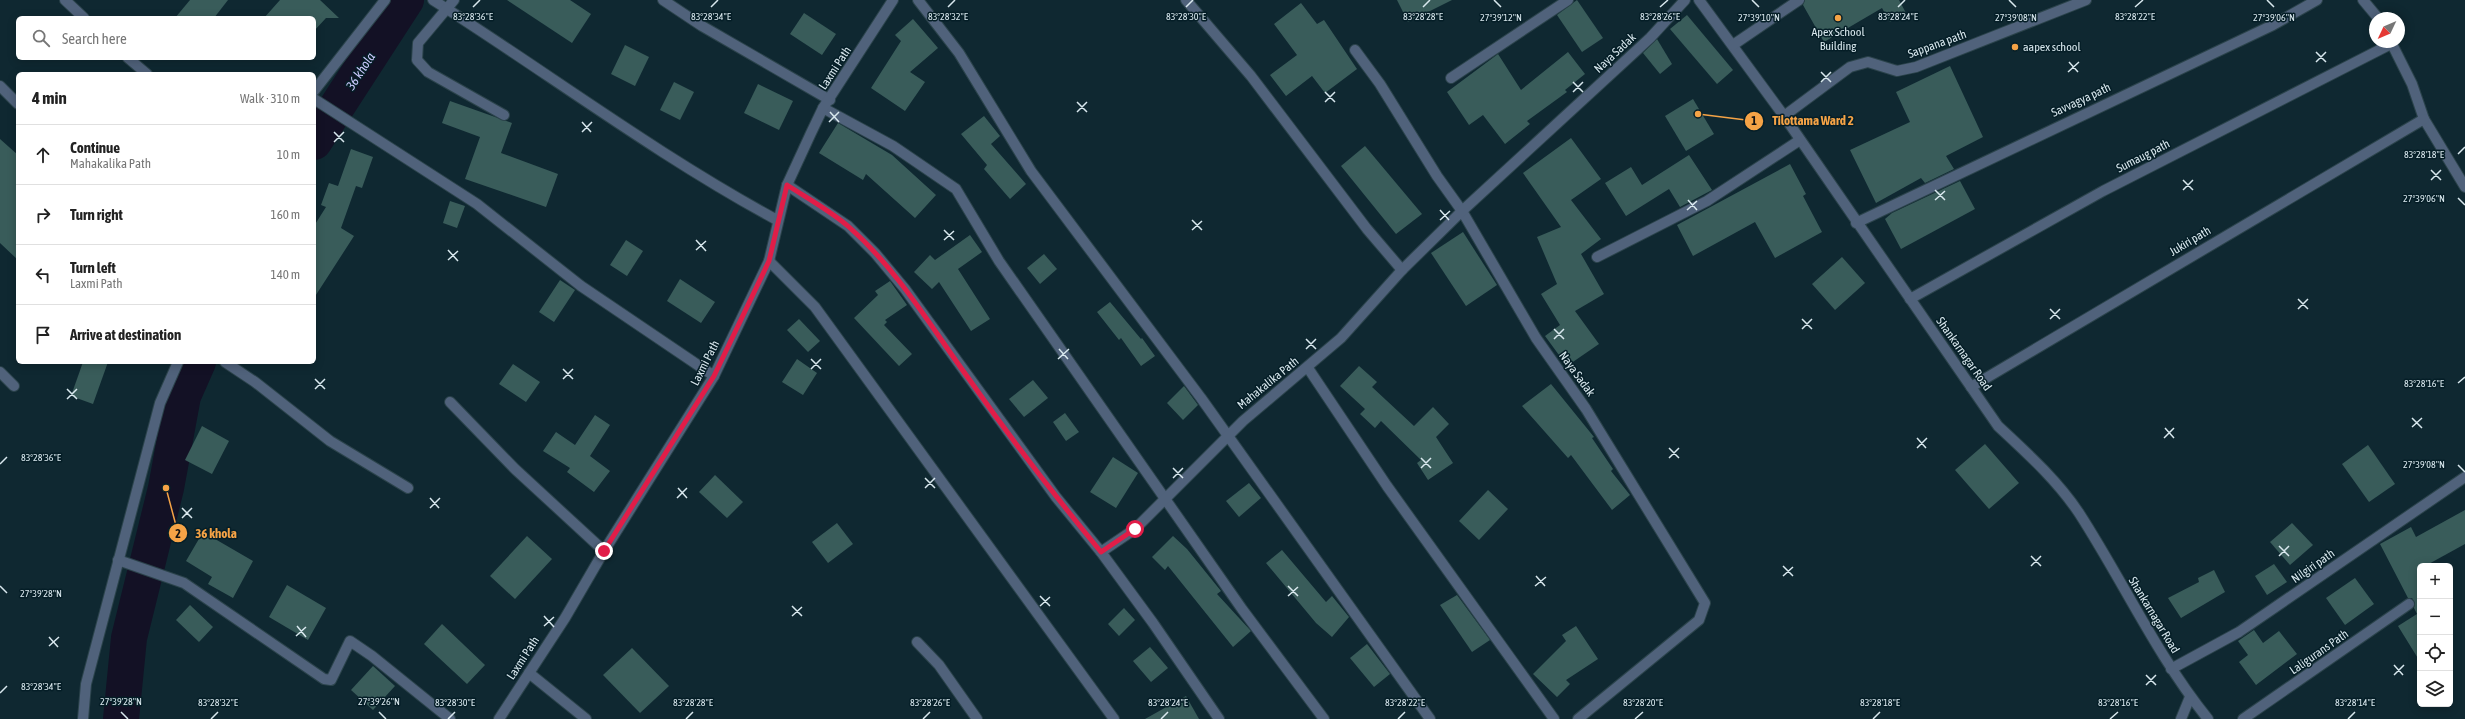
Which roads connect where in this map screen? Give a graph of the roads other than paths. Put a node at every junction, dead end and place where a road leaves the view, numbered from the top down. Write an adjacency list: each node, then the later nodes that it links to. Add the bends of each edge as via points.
1 (65, 0): 18 (street)
2 (385, 0): 27 (street)
3 (433, 0): 16 (street)
4 (454, 0): 16 (street)
5 (663, 0): 30 (street)
6 (892, 0): 30 (street, Laxmi Path)
7 (918, 0): 52 (street, via 959,53 1031,171)
8 (1186, 0): 42 (street, via 1251,76)
9 (1568, 0): 25 (street)
10 (1685, 0): 37 (street, Naya Sadak, via 1650,38)
11 (1699, 0): 19 (street, Shankarnagar Road)
12 (1799, 0): 19 (street)
13 (2086, 0): 32 (street, Sappana path, via 1916,67 1897,71 1868,62 1850,67)
14 (2317, 0): 39 (street, Savvagya path, via 2273,26)
15 (2363, 0): 17 (street)
16 (445, 8): 31 (street, via 418,43 417,60 428,72); 38 (street, via 608,118 726,192)
17 (2373, 12)
18 (82, 16)
19 (1733, 45): 32 (street, Shankarnagar Road)
20 (2381, 48): 43 (street, Sumaug path, via 2103,191)
21 (2394, 48): 33 (street, via 2412,84)
22 (1355, 50): 37 (street, via 1380,84 1437,176)
23 (130, 60): 24 (street)
24 (145, 72)
25 (1451, 78)
26 (0, 86): 28 (street)
27 (316, 88)
28 (16, 102)
29 (318, 102): 48 (street, via 477,204 581,286)
30 (826, 104): 35 (street, Laxmi Path); 55 (street, via 956,189 999,261)
31 (504, 115)
32 (1784, 116): 34 (street, Shankarnagar Road)
33 (2424, 119): 36 (street); 50 (street, Jukiri path)
34 (1800, 140): 39 (street, Shankarnagar Road); 40 (street, via 1707,201)
35 (787, 185): 38 (street, Laxmi Path); 57 (street, via 848,226 875,253 1056,497)
36 (2465, 187)
37 (1462, 211): 42 (street, Mahakalika Path); 74 (street, Naya Sadak, via 1536,338 1586,409 1705,603 1699,620)
38 (777, 220): 41 (street, Laxmi Path)
39 (1856, 222): 43 (street, Shankarnagar Road)
40 (1597, 256)
41 (769, 261): 48 (street, Laxmi Path); 69 (street, via 814,308)
42 (1402, 270): 46 (street, Mahakalika Path, via 1342,338)
43 (1910, 299): 50 (street, Shankarnagar Road)
44 (177, 364): 58 (street, via 160,403)
45 (228, 364): 54 (street, via 330,441)
46 (1308, 368): 52 (street, Mahakalika Path); 73 (street, via 1387,486)
47 (0, 372): 49 (street)
48 (714, 376): 56 (street, Laxmi Path)
49 (14, 386)
50 (1971, 387): 61 (street, Shankarnagar Road, via 1998,426 2042,466 2078,512)
51 (450, 402): 56 (street, via 515,469)
52 (1228, 436): 55 (street, Mahakalika Path); 72 (street)
53 (2465, 477): 61 (street, Nilgiri path, via 2239,632)
54 (408, 488)
55 (1166, 497): 57 (street, Mahakalika Path, via 1135,529); 71 (street, via 1242,610)
56 (604, 551): 62 (street, Laxmi Path)
57 (1101, 552): 70 (street)
58 (118, 560): 64 (street, via 86,684); 65 (street, via 184,583 324,679 331,680 350,641 378,660)
59 (2409, 604): 77 (street, Laligurans Path)
60 (917, 642): 68 (street, via 939,665)
61 (2171, 669): 63 (street, Shankarnagar Road)
62 (530, 673): 66 (street, Laxmi Path); 67 (street)
63 (2190, 697): 75 (street); 76 (street, Shankarnagar Road)
64 (83, 719)
65 (450, 719)
66 (499, 719)
67 (586, 719)
68 (977, 719)
69 (1114, 719)
70 (1219, 719)
71 (1324, 719)
72 (1430, 719)
73 (1554, 719)
74 (1578, 719)
75 (2181, 719)
76 (2208, 719)
77 (2243, 719)

